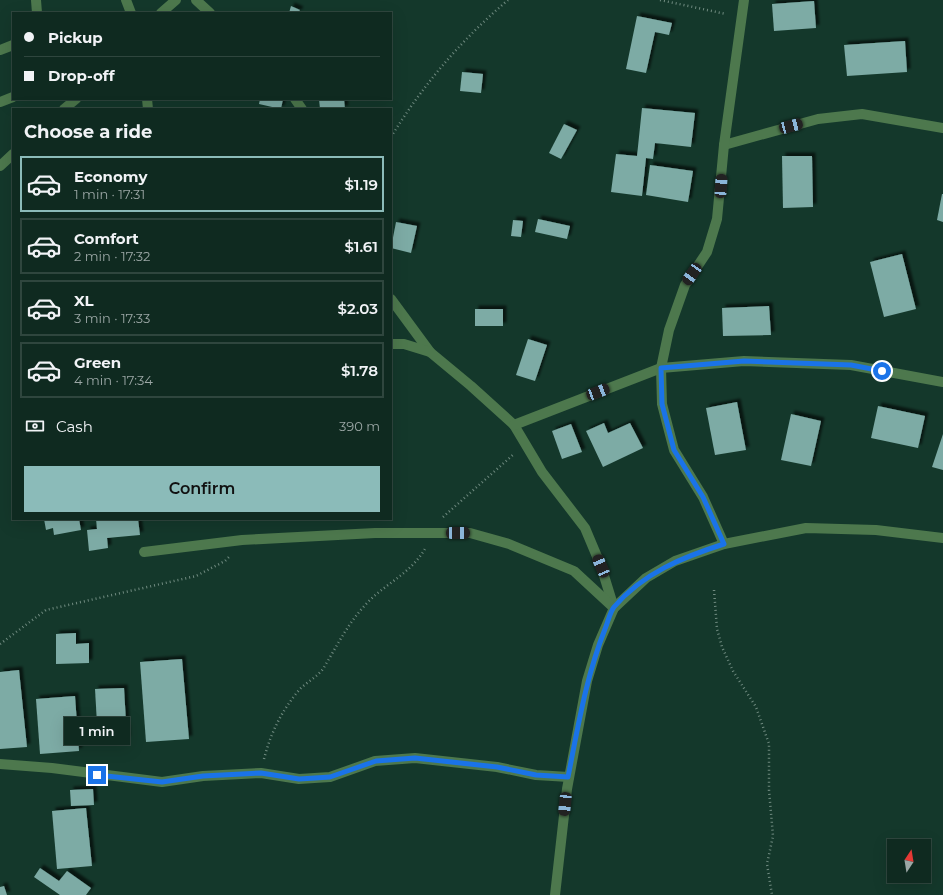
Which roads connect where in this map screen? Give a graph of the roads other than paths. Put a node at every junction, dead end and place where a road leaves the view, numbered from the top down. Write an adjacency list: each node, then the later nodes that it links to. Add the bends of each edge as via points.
1 (36, 0): 6 (street)
2 (126, 0): 7 (street)
3 (176, 0): 8 (street)
4 (196, 0): 9 (street)
5 (744, 0): 17 (street)
6 (37, 12)
7 (131, 12)
8 (162, 12)
9 (209, 12)
10 (12, 44): 11 (street)
11 (0, 50)
12 (12, 97): 14 (street)
13 (75, 100): 15 (street)
14 (0, 102)
15 (65, 108)
16 (943, 128): 17 (street, via 862,114 818,118)
17 (724, 145): 23 (street, via 717,219 707,252 685,284 669,330)
18 (12, 155): 19 (street)
19 (0, 166)
20 (392, 300): 22 (street)
21 (392, 344): 22 (street, via 404,344)
22 (430, 352): 25 (street)
23 (661, 368): 24 (street, via 744,361 851,365); 25 (street); 27 (street, via 662,404 674,450 703,497)
24 (943, 382)
25 (514, 425): 29 (street, via 542,472 585,528 601,566)
26 (943, 538): 27 (street, via 876,530 806,528)
27 (724, 544): 29 (street, via 675,561 646,578)
28 (144, 552): 29 (street, via 242,540 433,532 470,533 508,544 574,571)
29 (614, 608): 31 (street, via 598,645 587,681)
30 (0, 764): 31 (street, via 162,782 203,776 261,773 299,779 330,777 376,761 415,758)
31 (568, 777): 32 (street)
32 (555, 895)

